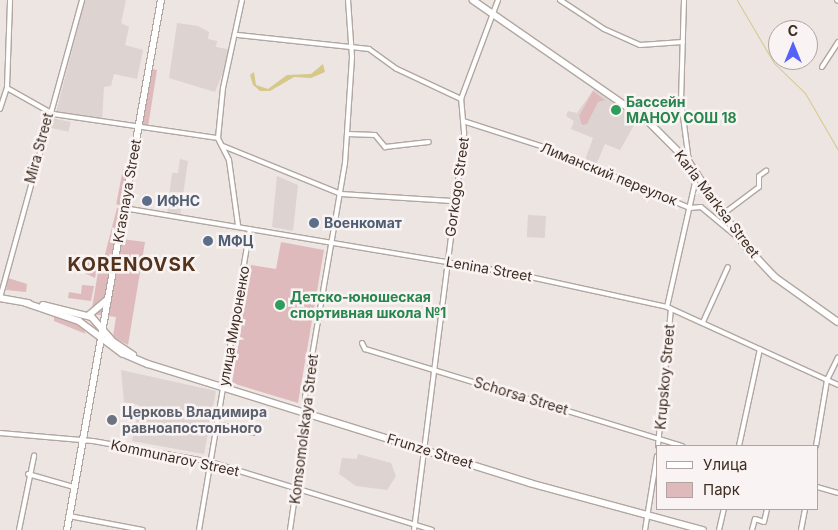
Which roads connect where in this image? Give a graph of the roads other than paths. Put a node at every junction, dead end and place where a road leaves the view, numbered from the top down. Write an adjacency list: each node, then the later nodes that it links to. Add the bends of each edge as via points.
1 (10, 0): 16 (street)
2 (82, 0): 21 (street, Mira Street)
3 (161, 0): 23 (main road, Krasnaya Street)
4 (242, 0): 11 (street)
5 (348, 0): 14 (street, Komsomolskaya Street)
6 (473, 0): 10 (main road, Karla Marksa Street)
7 (498, 0): 10 (street, Gorkogo Street)
8 (560, 0): 12 (street, via 604,29 640,45)
9 (684, 0): 12 (street)
10 (491, 13): 19 (street, Gorkogo Street); 28 (main road, Karla Marksa Street, via 650,122)
11 (238, 36): 14 (street); 25 (street, via 223,88)
12 (683, 42): 28 (street, via 680,102)
13 (838, 42): 17 (street)
14 (350, 44): 19 (street, via 369,49 397,69); 24 (street, Komsomolskaya Street)
15 (0, 56): 16 (street)
16 (6, 58): 18 (street)
17 (822, 67)
18 (7, 88): 20 (street); 21 (street)
19 (461, 99): 22 (street, Gorkogo Street)
20 (0, 109)
21 (48, 112): 23 (street); 42 (street, Mira Street)
22 (463, 121): 32 (street, Gorkogo Street); 34 (street, Лиманский переулок, via 541,146)
23 (137, 130): 25 (street); 33 (main road, Krasnaya Street)
24 (347, 134): 26 (street, via 375,135 385,147); 31 (street, Komsomolskaya Street)
25 (218, 138): 27 (street)
26 (428, 142)
27 (223, 146): 31 (street); 36 (street)
28 (689, 162): 30 (main road, Karla Marksa Street)
29 (766, 172): 35 (street, via 759,176 759,187)
30 (696, 178): 34 (street, Krupskoy Street); 35 (main road, Karla Marksa Street)
31 (341, 194): 32 (street); 38 (street, Komsomolskaya Street)
32 (452, 201): 40 (street, Gorkogo Street)
33 (124, 208): 36 (street, Lenina Street); 43 (main road, Krasnaya Street)
34 (690, 208): 39 (street, Лиманский переулок, via 711,212); 45 (street, Krupskoy Street)
35 (723, 214): 39 (main road, Karla Marksa Street)
36 (238, 225): 37 (street, Lenina Street)
37 (250, 229): 38 (street, Lenina Street); 58 (street, улица Мироненко)
38 (332, 243): 40 (street, Lenina Street); 59 (street, Komsomolskaya Street, via 305,397)
39 (744, 244): 48 (main road, Karla Marksa Street, via 775,277)
40 (448, 262): 45 (street, Lenina Street); 55 (street, Gorkogo Street)
41 (728, 267): 47 (street)
42 (0, 298): 44 (main road, Frunze Street)
43 (109, 299): 46 (main road); 49 (main road, Krasnaya Street)
44 (26, 303): 46 (main road, Frunze Street); 50 (main road, Frunze Street, via 79,320)
45 (669, 308): 47 (street, Lenina Street); 63 (street, Krupskoy Street)
46 (89, 315): 49 (main road, Frunze Street)
47 (703, 322): 52 (street, Lenina Street)
48 (838, 322)
49 (103, 330): 50 (main road, Krasnaya Street); 54 (main road, Frunze Street, via 114,342)
50 (102, 338): 54 (main road, Frunze Street, via 122,353); 64 (main road, Krasnaya Street)
51 (362, 343): 55 (street, Schorsa Street, via 365,349)
52 (760, 349): 56 (street, Lenina Street); 67 (street)
53 (838, 357): 56 (street)
54 (158, 367): 58 (main road, Frunze Street)
55 (435, 371): 63 (street, Schorsa Street); 69 (street, Gorkogo Street)
56 (827, 380): 57 (street, Lenina Street); 68 (street)
57 (838, 385)
58 (223, 386): 59 (main road, Frunze Street); 60 (street, улица Мироненко)
59 (307, 414): 69 (main road, Frunze Street); 76 (street, Komsomolskaya Street)
60 (218, 424): 62 (street); 71 (street, улица Мироненко)
61 (0, 433): 64 (street, Kommunarov Street)
62 (253, 433)
63 (660, 438): 65 (street, Krupskoy Street); 66 (street, Schorsa Street)
64 (82, 440): 71 (street, Kommunarov Street); 74 (main road, Krasnaya Street)
65 (658, 445)
66 (680, 445)
67 (739, 445)
68 (816, 445)
69 (423, 449): 81 (main road, Frunze Street); 83 (street, Gorkogo Street)
70 (34, 456): 73 (street)
71 (210, 462): 76 (street, Kommunarov Street); 87 (street, улица Мироненко)
72 (656, 462): 81 (street)
73 (28, 474): 74 (street); 84 (street)
74 (74, 487): 82 (main road, Krasnaya Street)
75 (818, 487): 77 (street)
76 (297, 488): 83 (street, Kommunarov Street); 88 (street, Komsomolskaya Street)
77 (838, 493)
78 (724, 510): 93 (street)
79 (767, 510): 94 (street, via 764,522 755,519)
80 (805, 510): 95 (street)
81 (648, 514): 91 (street); 92 (main road, Frunze Street)
82 (69, 516): 85 (main road, Krasnaya Street); 86 (street)
83 (415, 525): 89 (street, Gorkogo Street); 90 (street, Kommunarov Street)
84 (19, 530)
85 (67, 530)
86 (143, 530)
87 (199, 530)
88 (290, 530)
89 (414, 530)
90 (432, 530)
91 (644, 530)
92 (703, 530)
93 (719, 530)
94 (752, 530)
95 (801, 530)

